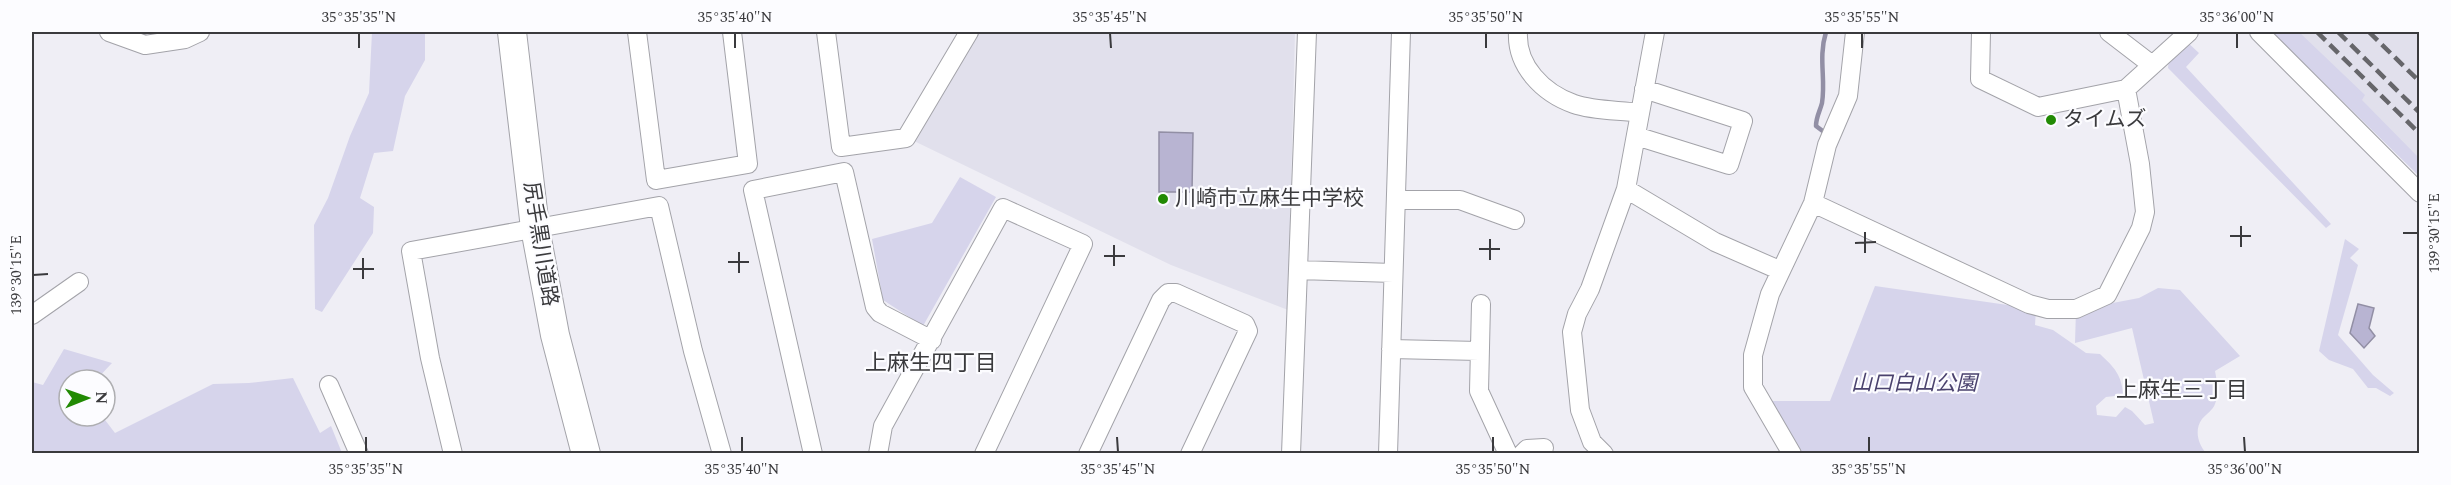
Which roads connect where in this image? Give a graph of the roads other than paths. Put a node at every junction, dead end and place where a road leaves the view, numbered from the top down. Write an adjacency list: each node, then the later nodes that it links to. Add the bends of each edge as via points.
1 (109, 32): 2 (street, via 145,45 185,39)
2 (200, 32)
3 (512, 32): 27 (main road, 尻手黒川道路)
4 (638, 32): 5 (street, via 656,180 748,164)
5 (732, 32)
6 (826, 32): 7 (street, via 841,147 906,138)
7 (969, 32)
8 (1307, 32): 28 (street)
9 (1401, 32): 24 (street)
10 (1518, 32): 20 (street, via 1524,62 1535,80 1554,95 1576,105)
11 (1655, 32): 18 (street)
12 (1855, 32): 25 (street, via 1848,96 1829,138)
13 (1981, 32): 19 (street, via 1980,79 2038,107)
14 (2109, 32): 17 (street)
15 (2189, 32): 17 (street)
16 (2259, 32): 23 (street)
17 (2151, 65): 19 (street)
18 (1644, 89): 20 (street); 21 (street, via 1743,121 1730,165)
19 (2126, 89): 25 (street, via 2145,212 2141,228 2107,295 2076,309 2029,304)
20 (1640, 113): 21 (street)
21 (1636, 136): 22 (street)
22 (1626, 189): 29 (street, via 1715,242); 52 (street, via 1572,332 1580,410 1592,442)
23 (2420, 193)
24 (1396, 200): 26 (street, via 1460,201); 30 (street)
25 (1813, 203): 29 (street)
26 (1515, 220)
27 (535, 228): 40 (street, via 411,251 430,358); 41 (main road, 尻手黒川道路, via 555,335); 42 (street, via 660,206 693,351)
28 (1299, 270): 30 (street); 48 (street)
29 (1779, 270): 53 (street, via 1753,355 1753,387)
30 (1393, 273): 35 (street)
31 (79, 282): 33 (street)
32 (1481, 304): 36 (street)
33 (32, 315)
34 (932, 340): 43 (street, via 875,307 844,172 753,190); 44 (street, via 883,426); 45 (street, via 1003,208 1083,244)
35 (1391, 349): 36 (street); 49 (street)
36 (1479, 351): 50 (street, via 1479,392)
37 (329, 385): 39 (street)
38 (1544, 448): 51 (street)
39 (359, 453)
40 (453, 453)
41 (585, 453)
42 (722, 453)
43 (813, 453)
44 (878, 453)
45 (984, 453)
46 (1088, 453): 47 (street, via 1161,300 1168,293 1245,324 1248,331)
47 (1190, 453)
48 (1291, 453)
49 (1388, 453)
50 (1508, 453)
51 (1522, 453)
52 (1604, 453)
53 (1792, 453)

